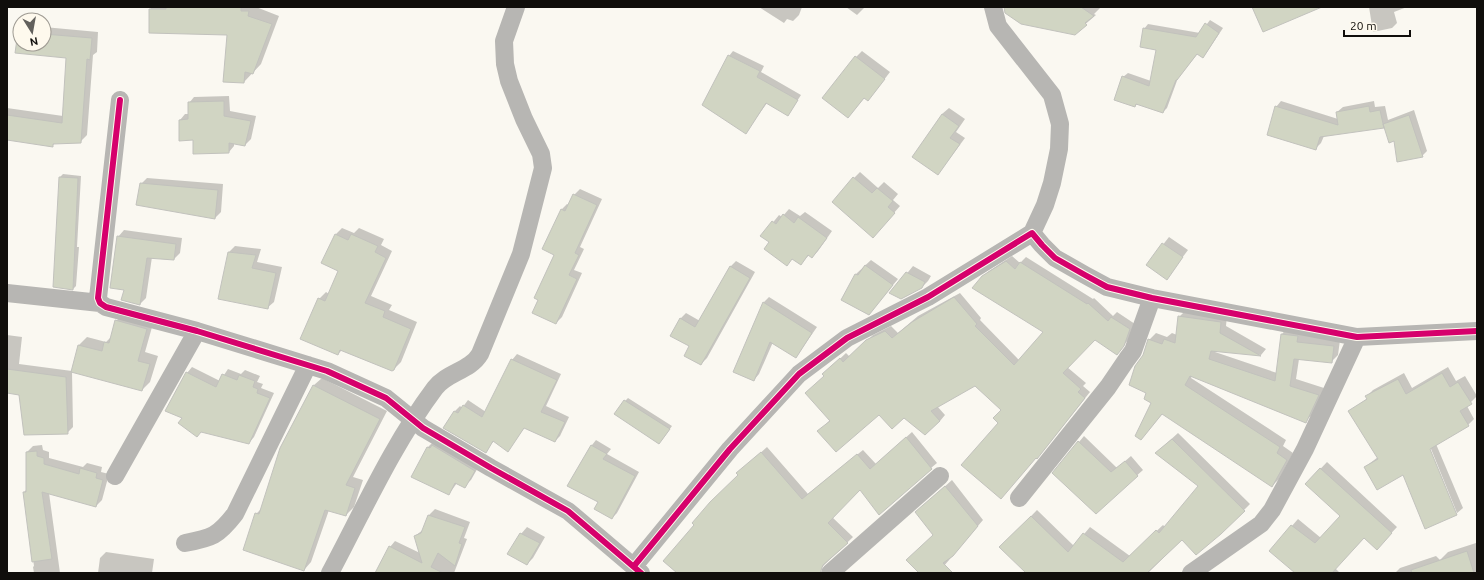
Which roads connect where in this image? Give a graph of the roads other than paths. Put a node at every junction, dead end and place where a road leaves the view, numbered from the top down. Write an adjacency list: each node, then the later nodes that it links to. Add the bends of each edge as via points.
1 (516, 7): 12 (street, via 504,37 504,57 508,81 544,161 541,182 521,254 480,354 470,366 436,386)
2 (993, 7): 4 (street, via 998,26 1052,95 1060,124 1059,149 1052,183)
3 (120, 100): 7 (street, via 98,298)
4 (1032, 233): 6 (street, via 1055,258 1084,276 1108,287); 17 (street, via 928,297 847,338 798,374 730,449)
5 (7, 293): 7 (street)
6 (1152, 298): 10 (street); 15 (street, via 1133,351 1108,387)
7 (100, 303): 8 (street, via 106,307)
8 (197, 331): 11 (street); 13 (street)
9 (1477, 331): 10 (street)
10 (1357, 337): 20 (street, via 1305,449 1272,510 1261,524)
11 (308, 365): 12 (street, via 386,398); 16 (street, via 234,514 222,531 206,539)
12 (413, 419): 17 (street, via 423,428 568,511); 18 (street)
13 (115, 476)
14 (940, 476): 19 (street)
15 (1019, 498)
16 (185, 543)
17 (638, 569)
18 (330, 573)
19 (830, 573)
20 (1191, 573)

